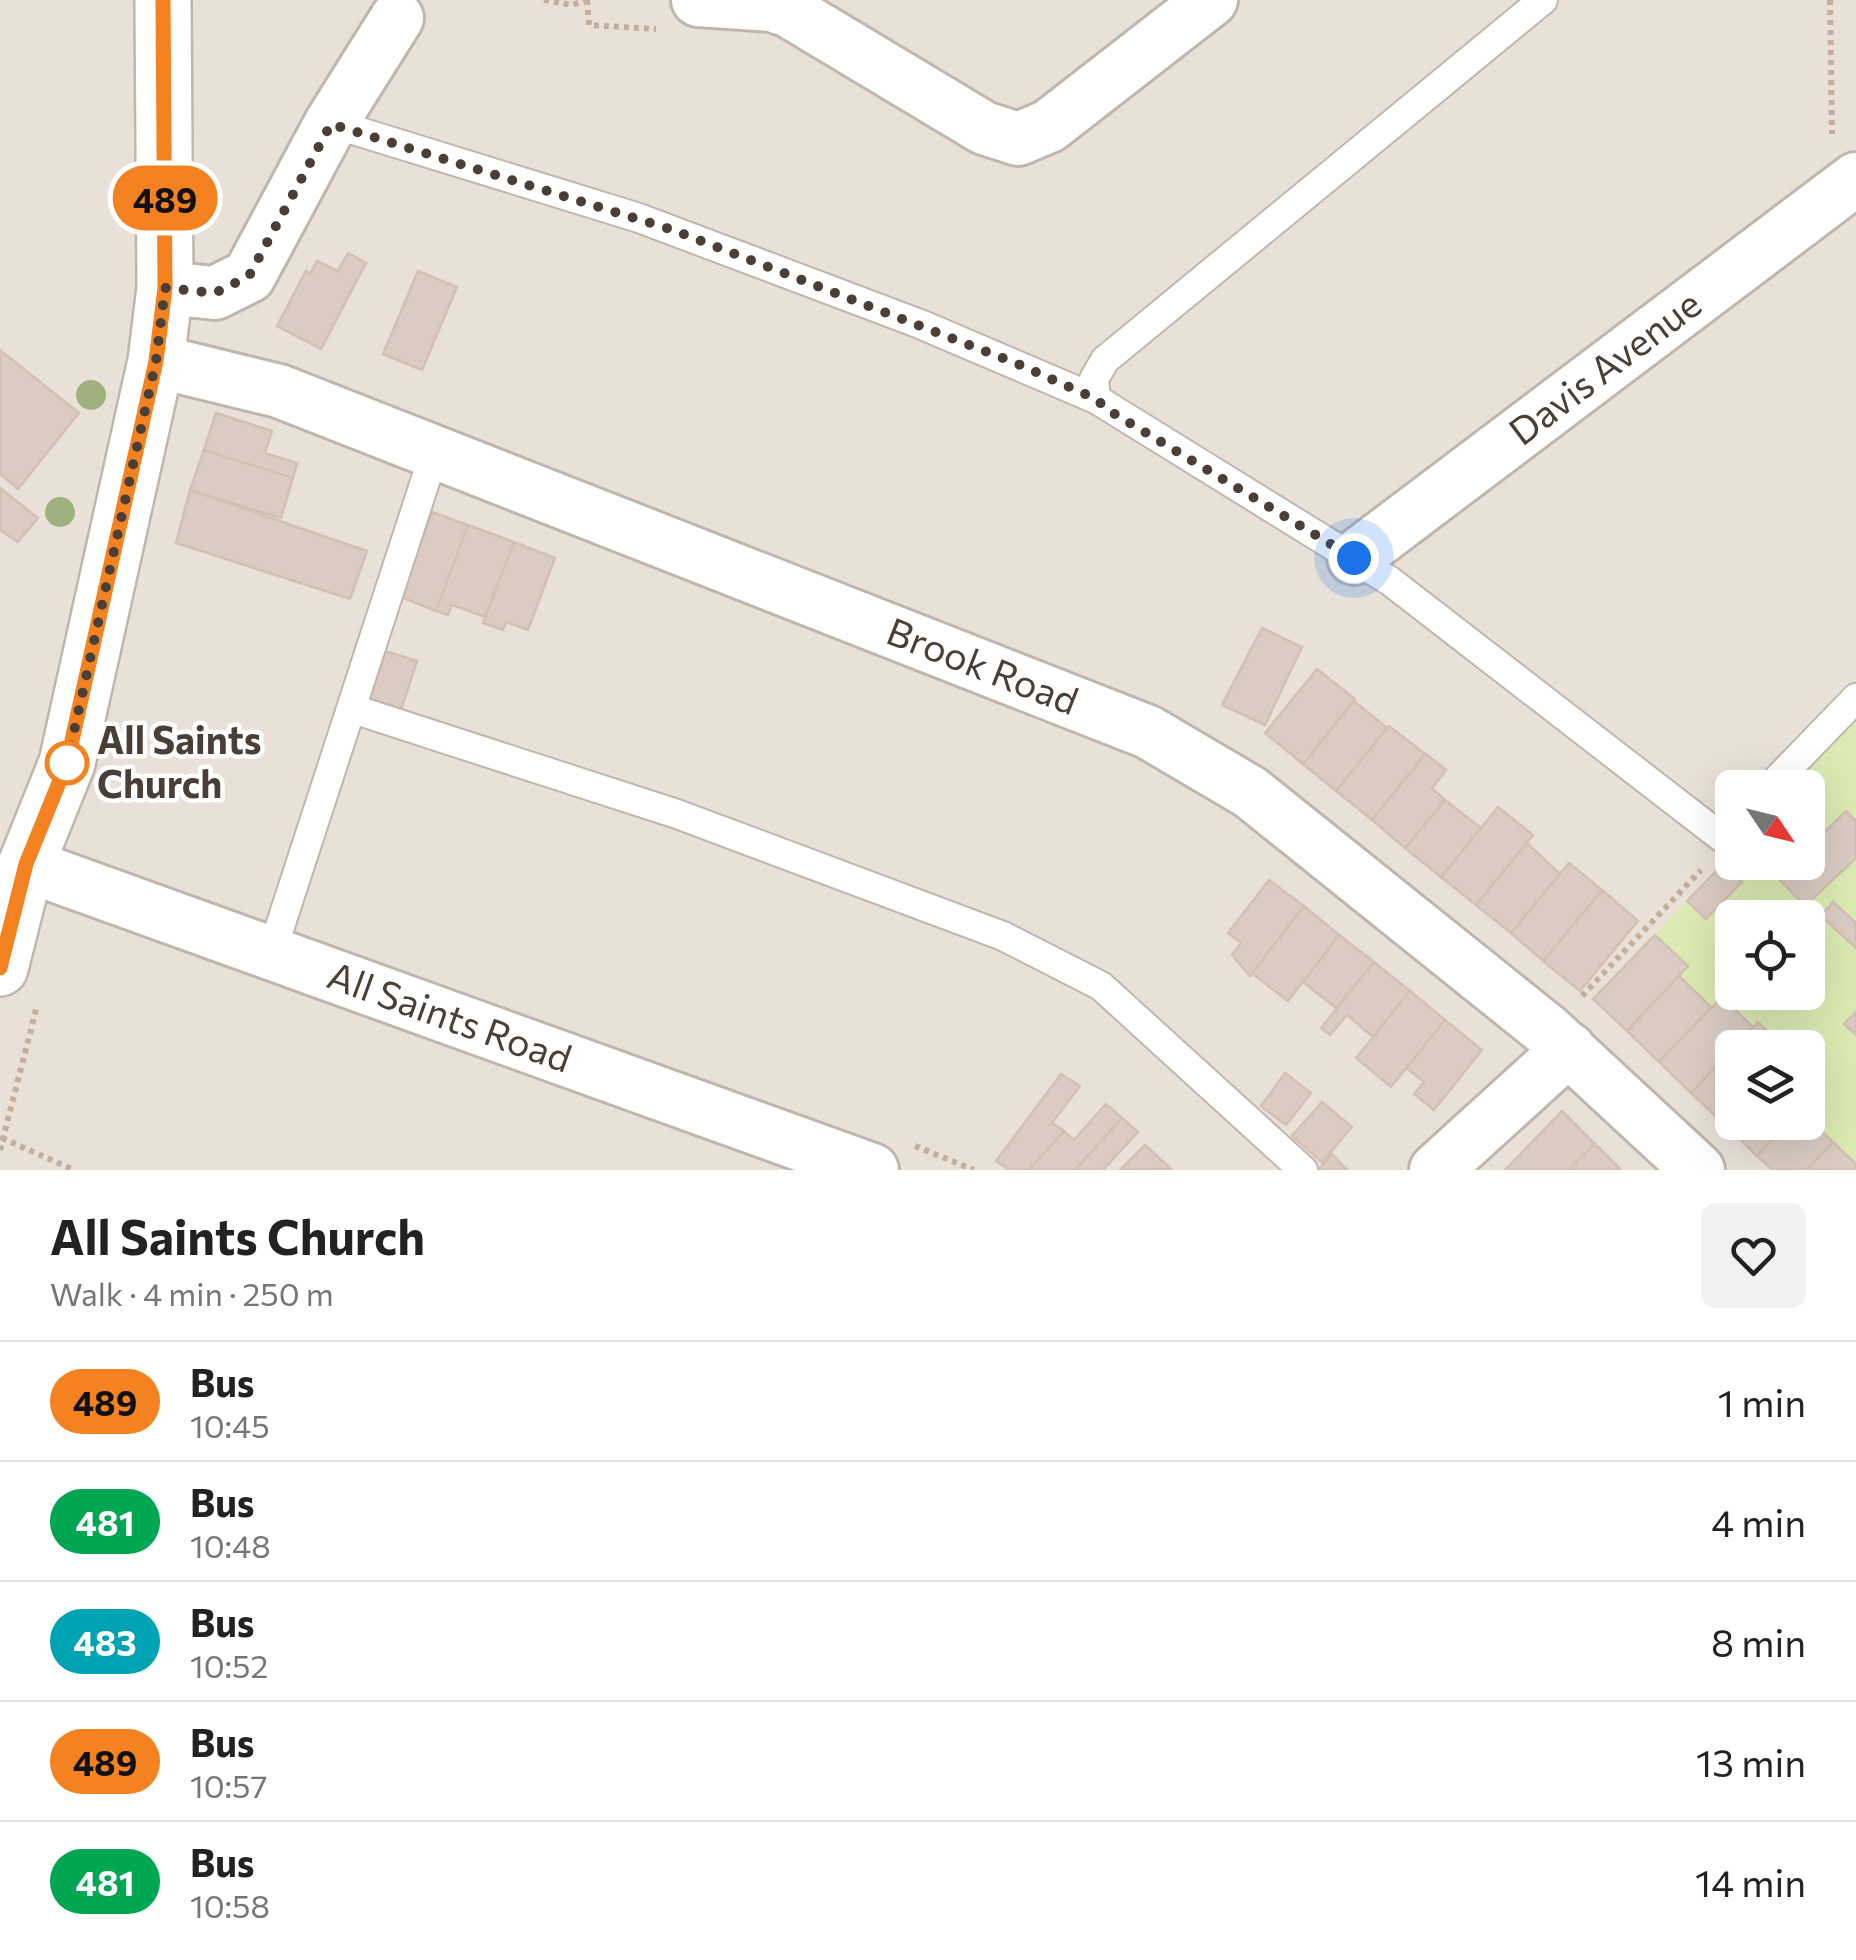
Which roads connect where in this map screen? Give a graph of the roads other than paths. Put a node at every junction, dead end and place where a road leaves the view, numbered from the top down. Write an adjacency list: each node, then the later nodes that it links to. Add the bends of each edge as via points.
1 (163, 0): 9 (street)
2 (698, 0): 5 (street)
3 (1210, 0): 5 (street, via 1049,126 1018,139 984,128)
4 (1543, 0): 11 (lane, via 1105,360 1094,379)
5 (773, 2)
6 (397, 18): 7 (street)
7 (331, 124): 9 (street, via 249,276 215,293); 11 (lane, via 639,218)
8 (1856, 179): 13 (street, Davis Avenue)
9 (165, 288): 10 (street)
10 (156, 361): 12 (street, Brook Road, via 278,391); 18 (street, via 67,763)
11 (1096, 399): 13 (lane)
12 (436, 451): 15 (lane); 21 (street, Brook Road, via 1148,732 1250,792)
13 (1354, 558): 17 (lane)
14 (1856, 698): 16 (lane)
15 (353, 709): 19 (lane); 23 (lane, via 677,814 1003,936 1102,986)
16 (1786, 770)
17 (1715, 822)
18 (26, 864): 19 (street, All Saints Road); 20 (street)
19 (272, 952): 22 (street, All Saints Road)
20 (19, 986)
21 (1559, 1040): 24 (street); 25 (street, Brook Road)
22 (872, 1170)
23 (1302, 1170)
24 (1436, 1170)
25 (1698, 1170)

